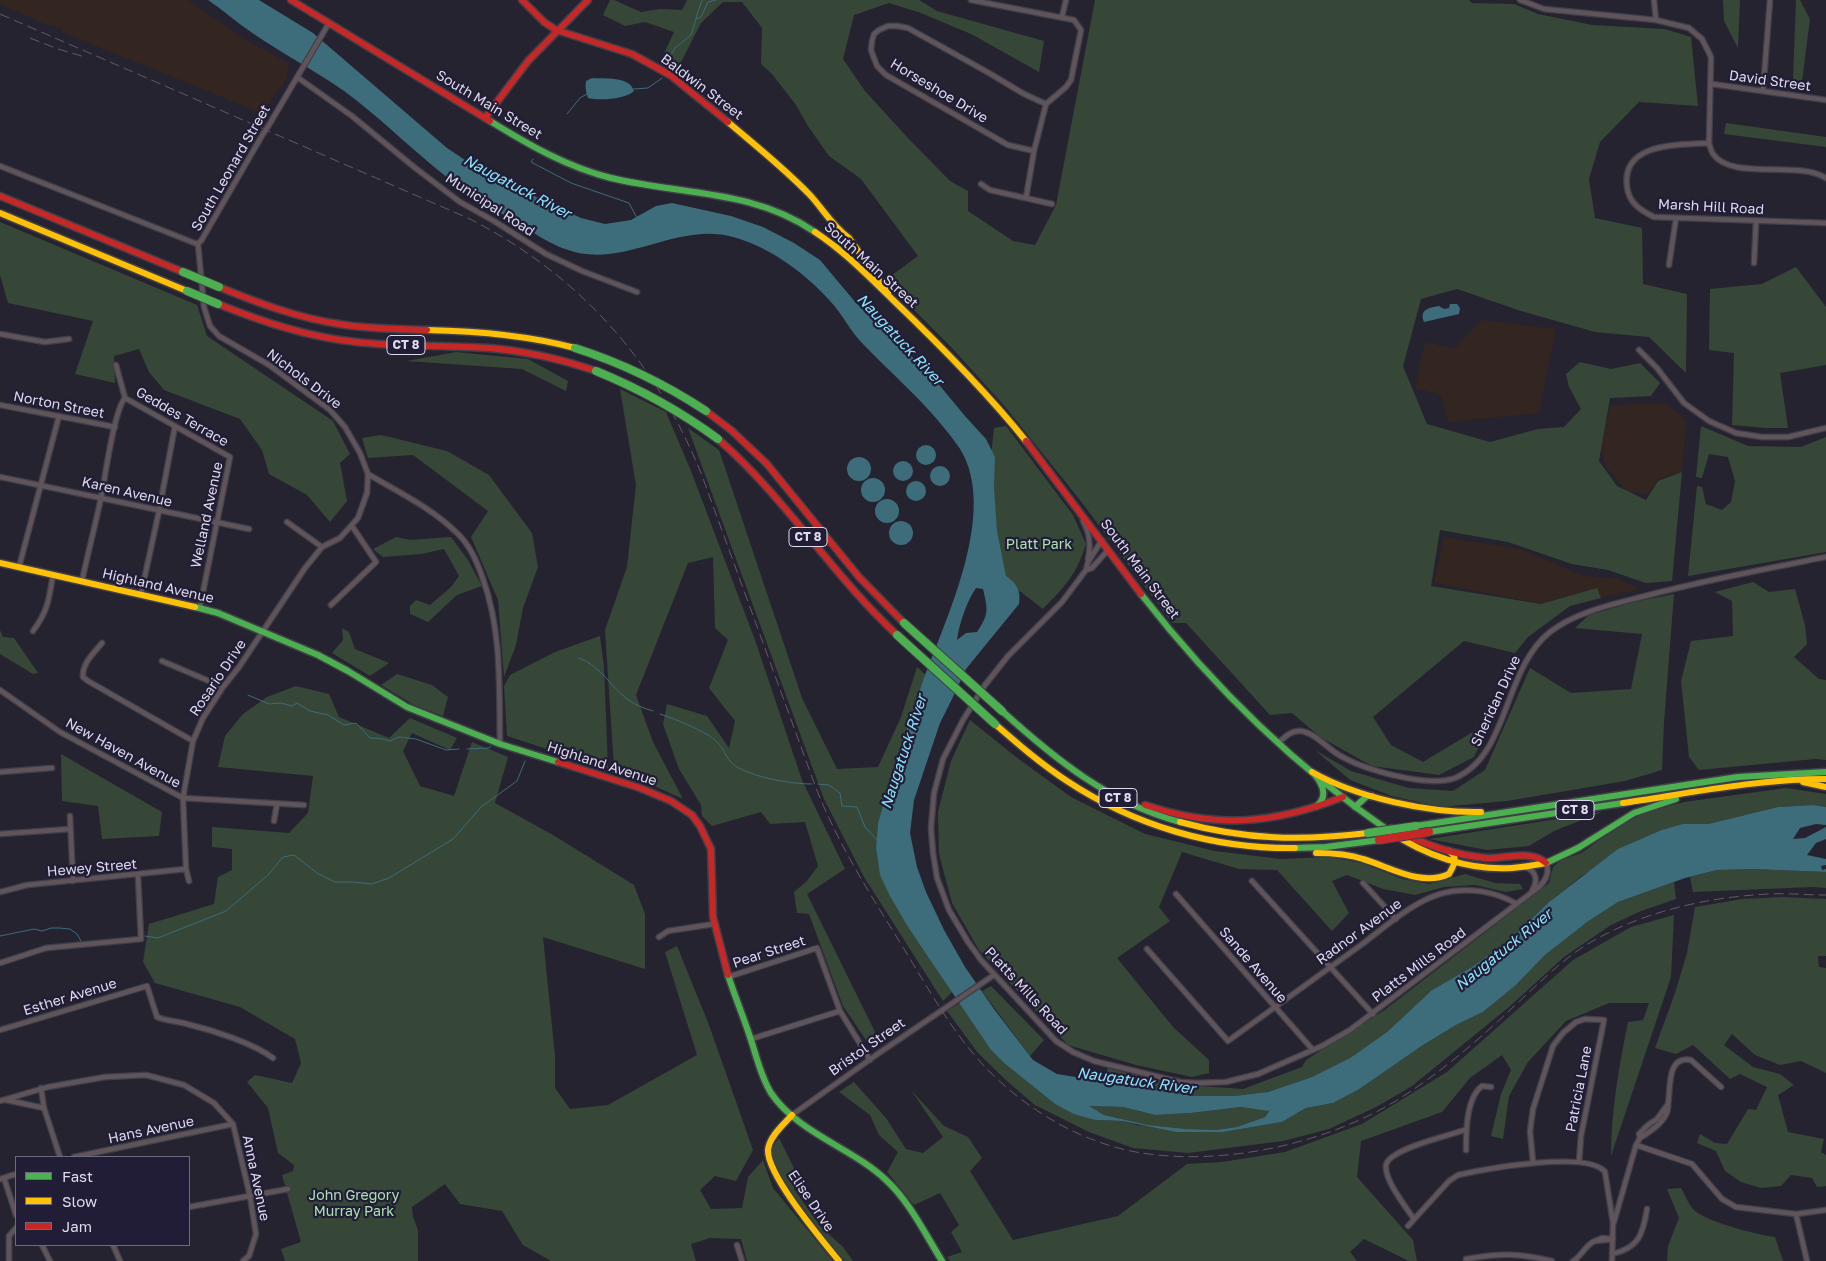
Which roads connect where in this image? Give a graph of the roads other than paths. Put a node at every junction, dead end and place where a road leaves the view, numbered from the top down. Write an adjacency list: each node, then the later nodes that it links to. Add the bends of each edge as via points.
1 (291, 0): 11 (main road, South Main Street)
2 (522, 0): 12 (main road, Baldwin Street)
3 (588, 0): 12 (main road)
4 (971, 0): 9 (street)
5 (1066, 0): 9 (street)
6 (1520, 0): 10 (street, via 1544,9)
7 (1654, 0): 10 (street)
8 (1770, 0): 15 (street)
9 (1062, 17): 17 (street, via 1074,20 1081,30 1071,80)
10 (1656, 20): 14 (street, via 1689,28 1702,39 1712,57)
11 (329, 23): 13 (street, South Leonard Street); 18 (main road, South Main Street)
12 (556, 30): 18 (main road, via 502,92); 31 (main road, Baldwin Street, via 632,54 670,76 781,166)
13 (297, 77): 32 (street, South Leonard Street, bridge); 36 (street, Municipal Road, via 352,116 460,202 546,254 582,272)
14 (1712, 84): 15 (street, David Street); 19 (street)
15 (1763, 91): 16 (street, David Street)
16 (1826, 100)
17 (1046, 104): 20 (street); 20 (street, Horseshoe Drive, via 908,28 888,26 874,34 871,50 877,66 886,75 1008,145)
18 (485, 118): 33 (main road, South Main Street, via 578,168 617,179 757,204 796,220)
19 (1709, 143): 22 (street, via 1713,154 1735,168 1806,171); 28 (street, Marsh Hill Road, via 1649,150 1639,154 1631,164 1626,177 1632,201 1654,217)
20 (1034, 152): 25 (street)
21 (0, 166): 32 (street, South Leonard Street)
22 (1826, 178)
23 (981, 184): 25 (street, via 990,190)
24 (0, 196): 83 (main road, CT 8, bridge, via 278,310 337,324 536,338 574,348 650,377 731,430 767,464 859,577 904,623 1037,743)
25 (1026, 198): 26 (street)
26 (1052, 204)
27 (0, 213): 102 (main road, CT 8, bridge, via 274,325 335,340 510,350 556,358 596,371 656,398 690,418 746,464 768,486 871,611 1054,774 1082,792 1142,821 1189,836)
28 (1676, 218): 29 (street, Marsh Hill Road); 35 (street)
29 (1756, 222): 30 (street, Marsh Hill Road); 34 (street)
30 (1826, 223)
31 (842, 233): 33 (main road); 37 (main road, Baldwin Street, via 849,238)
32 (198, 244): 49 (street, Nichols Drive, via 204,307 210,326 219,336 269,365 330,410 345,427)
33 (838, 248): 37 (main road, South Main Street)
34 (1754, 264)
35 (1669, 265)
36 (636, 292)
37 (888, 295): 54 (main road, South Main Street, via 986,392)
38 (0, 334): 39 (street, via 44,342)
39 (69, 339)
40 (1639, 350): 47 (street, via 1658,368 1684,402 1709,421 1736,433 1788,437)
41 (116, 364): 42 (street, Geddes Terrace)
42 (125, 398): 45 (street, Geddes Terrace); 46 (street, via 119,406)
43 (0, 405): 44 (street, Norton Street)
44 (59, 416): 46 (street, Norton Street); 51 (street)
45 (175, 426): 48 (street, Geddes Terrace); 53 (street)
46 (114, 427): 52 (street)
47 (1826, 428)
48 (230, 457): 56 (street, Welland Avenue)
49 (368, 474): 57 (street, Nichols Drive, via 363,509); 80 (street, via 432,512 458,534 476,558 491,601 499,652)
50 (0, 477): 51 (street, Karen Avenue)
51 (42, 485): 52 (street, Karen Avenue); 65 (street)
52 (101, 498): 53 (street, Karen Avenue); 68 (street)
53 (159, 512): 56 (street, Karen Avenue); 69 (street)
54 (1083, 515): 59 (main road, South Main Street); 63 (street, Platts Mills Road, via 1090,540)
55 (287, 522): 60 (street)
56 (216, 523): 58 (street, Karen Avenue); 71 (street, Welland Avenue)
57 (352, 526): 60 (street, Nichols Drive, via 340,538); 70 (street, via 376,562)
58 (249, 529)
59 (1102, 540): 61 (main road, South Main Street); 63 (street, Platts Mills Road)
60 (322, 546): 73 (street, Nichols Drive)
61 (1109, 549): 66 (street, Platts Mills Road, via 1092,568); 79 (main road, South Main Street, via 1186,649)
62 (1826, 557): 79 (street, Sheridan Drive, via 1703,581 1611,604 1590,610 1550,632 1522,667 1485,754 1454,778 1420,780 1361,766 1300,731 1292,732)
63 (1088, 562): 66 (street, Platts Mills Road)
64 (0, 563): 65 (main road, Highland Avenue)
65 (19, 568): 67 (main road, Highland Avenue)
66 (1086, 570): 123 (street, Platts Mills Road, via 1062,602 1008,656 977,696 949,747 936,782 932,840 940,890 961,932)
67 (54, 575): 68 (main road, Highland Avenue); 72 (street, via 43,617)
68 (82, 581): 69 (main road, Highland Avenue)
69 (141, 594): 71 (main road, Highland Avenue)
70 (331, 605)
71 (200, 607): 73 (main road, Highland Avenue)
72 (32, 631)
73 (263, 631): 76 (street, Rosario Drive); 80 (main road, Highland Avenue, via 335,664 407,707)
74 (102, 643): 78 (street, via 85,664 83,677)
75 (162, 661): 76 (street)
76 (223, 687): 78 (street, Rosario Drive)
77 (0, 690): 92 (street, New Haven Avenue, via 60,732)
78 (193, 741): 92 (street, Rosario Drive)
79 (1278, 743): 84 (main road, South Main Street)
80 (500, 744): 118 (main road, Highland Avenue, via 640,788 671,801 692,815 711,849)
81 (52, 768): 82 (street)
82 (0, 772)
83 (1075, 772): 96 (main road, CT 8, bridge, via 1102,790 1146,811 1224,834 1256,838 1329,838); 97 (main road, via 1139,803 1187,817 1245,821)
84 (1312, 772): 90 (main road, via 1339,786); 91 (main road); 97 (main road, via 1322,784 1324,797 1318,806)
85 (1826, 772): 96 (main road, CT 8, via 1738,776)
86 (1826, 779): 87 (main road, CT 8)
87 (1776, 782): 88 (main road); 89 (main road, CT 8)
88 (1826, 786)
89 (1720, 788): 102 (main road, CT 8, bridge, via 1321,848); 104 (main road, via 1643,809 1573,851)
90 (1374, 796): 95 (main road, via 1367,796); 96 (main road, via 1448,812)
91 (1343, 797): 95 (main road); 97 (main road)
92 (183, 798): 93 (street, New Haven Avenue); 107 (street, Rosario Drive)
93 (277, 804): 94 (street, New Haven Avenue); 99 (street)
94 (304, 805)
95 (1355, 807): 103 (main road, via 1405,834); 105 (main road, via 1410,844)
96 (1534, 808)
97 (1306, 810)
98 (70, 816): 100 (street)
99 (274, 821)
100 (70, 828): 101 (street); 109 (street)
101 (0, 834)
102 (1255, 848): 105 (main road, via 1346,855 1428,880 1445,876)
103 (1449, 851): 104 (main road, via 1491,858 1536,856); 105 (main road, via 1455,856)
104 (1546, 862): 106 (main road); 115 (street, Platts Mills Road, via 1545,880)
105 (1455, 863): 106 (main road, via 1490,869)
106 (1524, 867): 115 (street, via 1533,871 1536,878)
107 (186, 869): 108 (street, Hewey Street); 110 (street, Rosario Drive)
108 (138, 875): 109 (street, Hewey Street); 121 (street, via 141,939 46,948)
109 (73, 880): 113 (street, Hewey Street, via 27,885)
110 (189, 881)
111 (1252, 881): 122 (street)
112 (1363, 883): 117 (street)
113 (0, 892)
114 (1176, 894): 125 (street, Sande Avenue)
115 (1530, 895): 116 (street, Platts Mills Road)
116 (1517, 904): 117 (street, Radnor Avenue, via 1482,891 1448,892 1426,899); 127 (street, Platts Mills Road)
117 (1396, 919): 122 (street, Radnor Avenue)
118 (714, 924): 119 (street, via 668,931); 124 (main road, Highland Avenue)
119 (659, 937)
120 (1147, 949): 125 (street, Radnor Avenue, via 1228,1041)
121 (0, 964)
122 (1331, 966): 125 (street, Radnor Avenue); 127 (street)
123 (994, 975): 130 (street, Platts Mills Road, via 1066,1049 1094,1061 1163,1078 1197,1083 1234,1081); 132 (street, Bristol Street)
124 (728, 977): 126 (street, Pear Street, via 817,948); 129 (main road, Highland Avenue)
125 (1275, 1008): 130 (street, Sande Avenue)
126 (840, 1011): 129 (street); 132 (street)
127 (1373, 1014): 130 (street, Platts Mills Road, via 1343,1035)
128 (0, 1030): 131 (street, Esther Avenue, via 147,986 156,1015 250,1046)
129 (751, 1039): 138 (main road, Highland Avenue, via 762,1076 772,1094)
130 (1313, 1050)
131 (273, 1058)
132 (870, 1060): 138 (street, Bristol Street)
133 (1491, 1087): 140 (street, via 1482,1086 1474,1094)
134 (1721, 1087): 141 (street, via 1691,1060 1677,1063 1670,1078 1668,1108 1662,1121)
135 (42, 1088): 136 (street, Anna Avenue); 137 (street); 139 (street, Anna Avenue, via 105,1077 146,1075 184,1086 214,1104)
136 (2, 1100): 137 (street, Anna Avenue)
137 (44, 1108): 144 (street)
138 (792, 1115): 143 (main road, Bristol Street, via 772,1141); 174 (main road, Highland Avenue, via 886,1180 908,1206)
139 (233, 1124): 145 (street, Hans Avenue); 151 (street, Anna Avenue)
140 (1466, 1130): 142 (street); 157 (street, via 1415,1146 1386,1162 1391,1184)
141 (1636, 1145): 156 (street, via 1692,1164 1722,1199 1736,1207); 158 (street)
142 (1466, 1150)
143 (768, 1152): 173 (main road, Elise Drive, via 774,1169 798,1208)
144 (60, 1156)
145 (79, 1156)
146 (1532, 1162): 147 (street); 147 (street, Patricia Lane, via 1530,1131 1533,1109 1553,1046 1576,1022 1604,1020 1581,1136); 157 (street, via 1458,1175)
147 (1579, 1162): 158 (street, via 1600,1166 1605,1172)
148 (15, 1174): 149 (street)
149 (2, 1179): 155 (street)
150 (288, 1189): 151 (street)
151 (250, 1196): 152 (street); 171 (street, Anna Avenue, via 256,1234 249,1256)
152 (190, 1208)
153 (1647, 1209): 165 (street, via 1641,1235 1634,1245 1624,1252)
154 (1826, 1210): 156 (street)
155 (15, 1212)
156 (1796, 1214): 178 (street)
157 (1414, 1219): 159 (street)
158 (1613, 1223): 161 (street)
159 (1408, 1226)
160 (15, 1229): 168 (street, via 9,1236)
161 (1613, 1239): 165 (street); 176 (street, via 1602,1238 1590,1243)
162 (737, 1245): 172 (street)
163 (42, 1246): 169 (street)
164 (113, 1246): 170 (street)
165 (1612, 1254): 177 (street)
166 (1466, 1259): 167 (street, via 1505,1254)
167 (1539, 1260): 175 (street)
168 (9, 1261)
169 (50, 1261)
170 (120, 1261)
171 (243, 1261)
172 (742, 1261)
173 (839, 1261)
174 (942, 1261)
175 (1552, 1261)
176 (1573, 1261)
177 (1612, 1261)
178 (1807, 1261)

